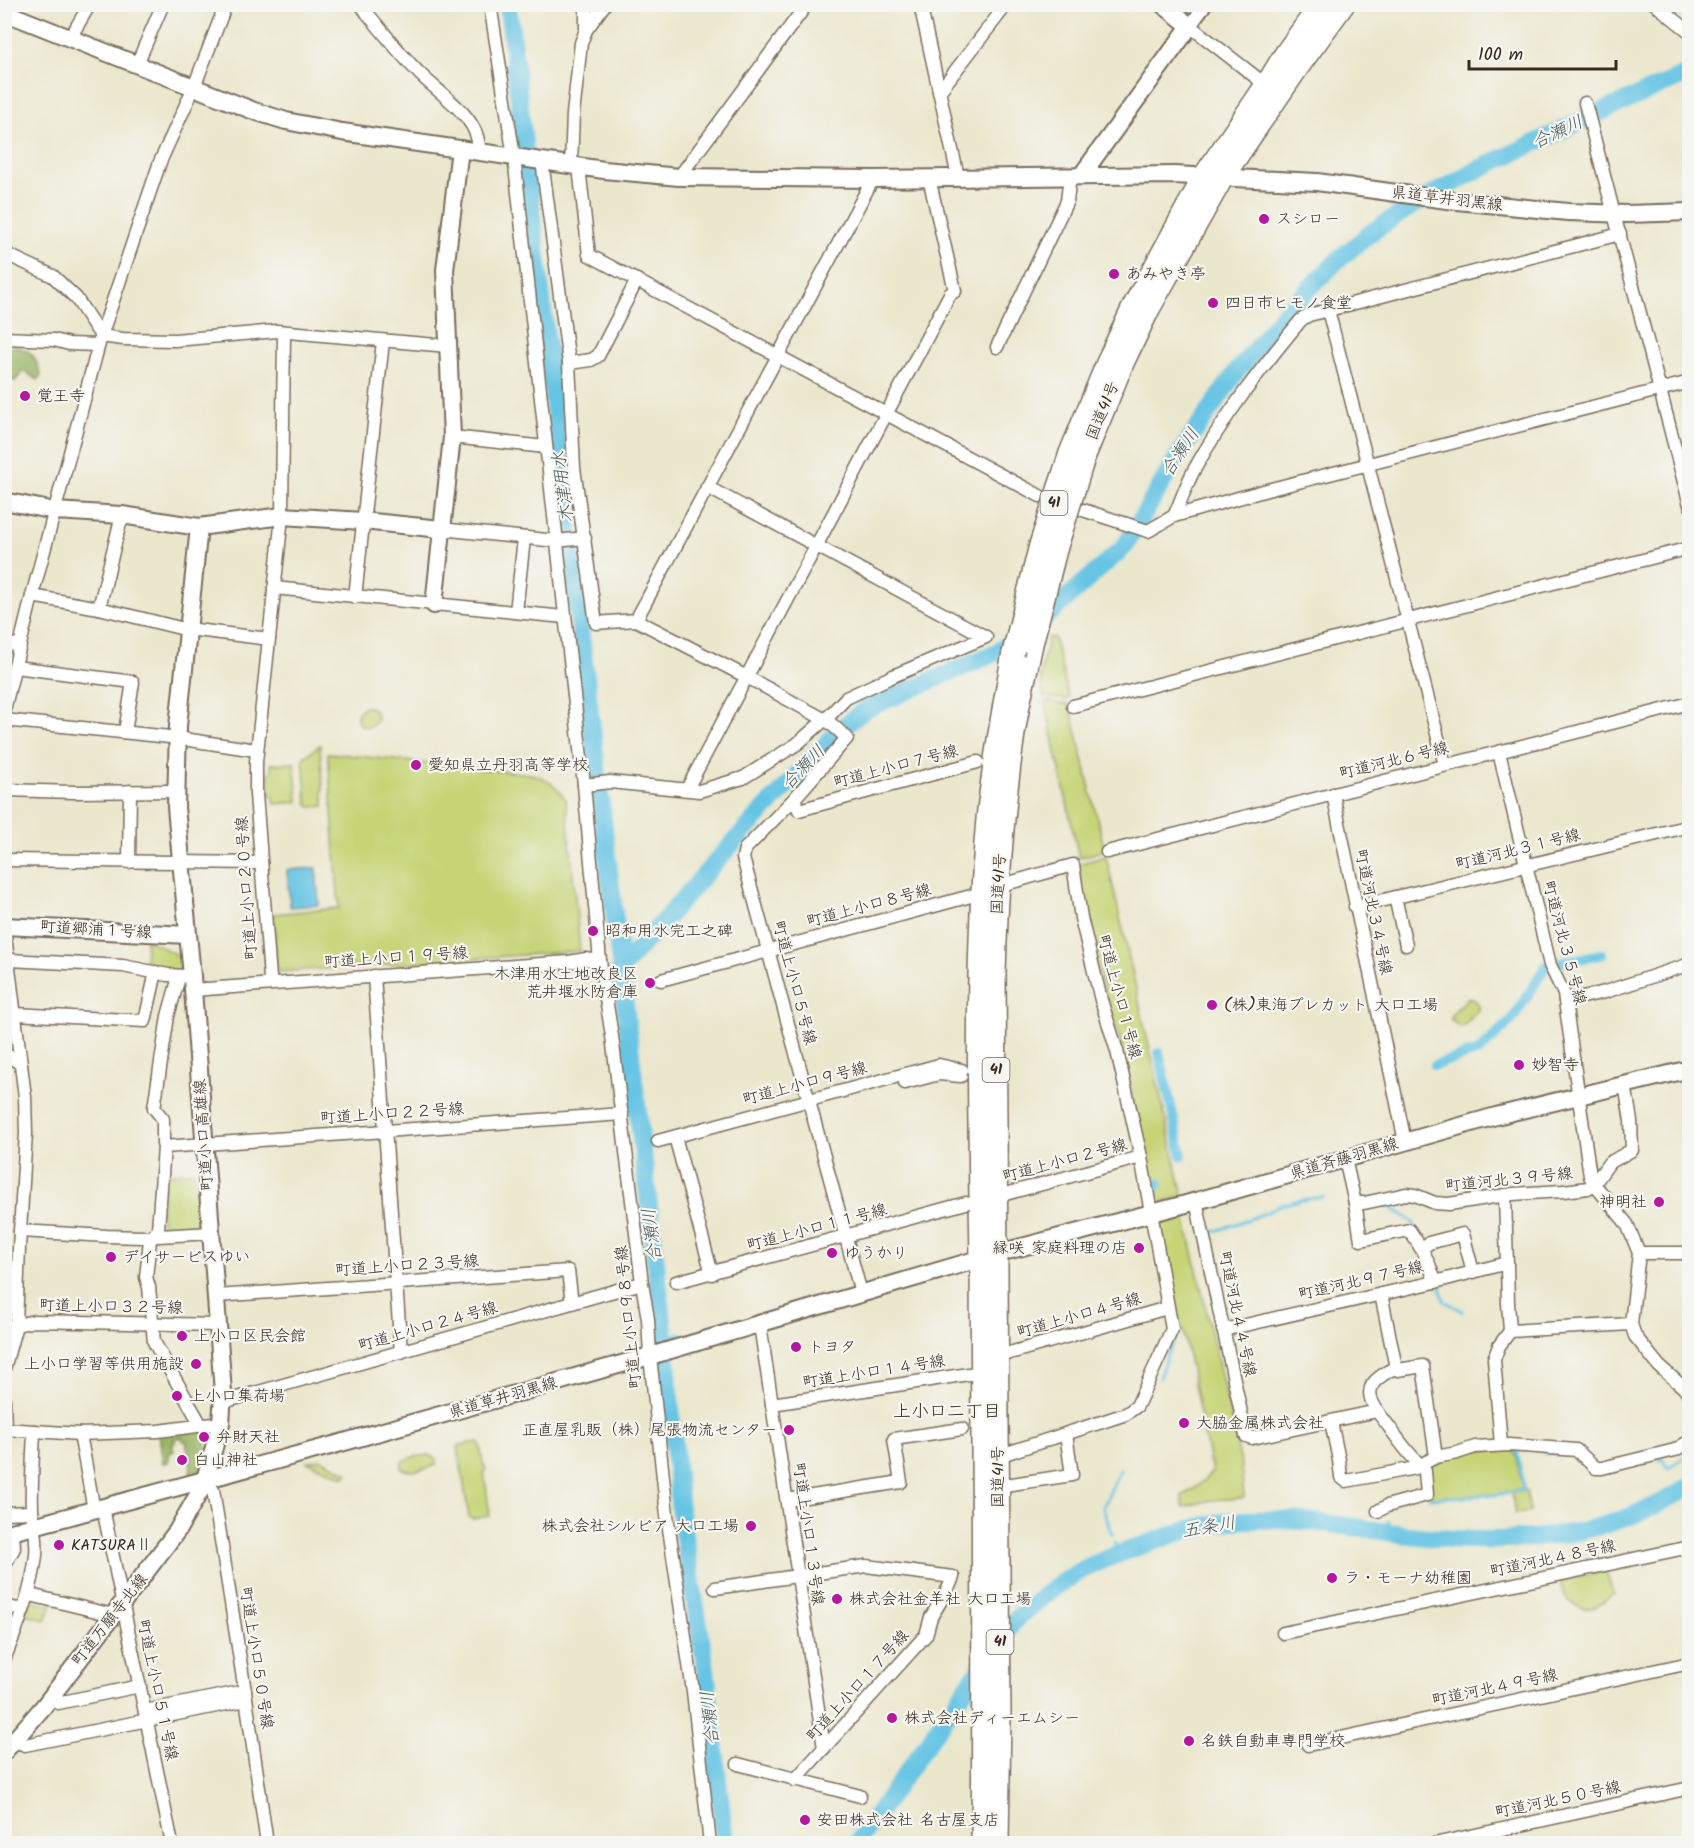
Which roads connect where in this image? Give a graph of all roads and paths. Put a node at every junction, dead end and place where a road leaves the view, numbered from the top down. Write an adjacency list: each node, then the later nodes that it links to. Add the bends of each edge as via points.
1 (90, 4): 20 (street)
2 (164, 4): 21 (street)
3 (226, 4): 23 (street)
4 (361, 4): 27 (street, via 419,73 461,112 477,135)
5 (490, 4): 28 (street, 町道上小口９８号線)
6 (586, 4): 18 (street)
7 (604, 4): 18 (street)
8 (807, 4): 32 (street)
9 (920, 4): 24 (street)
10 (1006, 4): 24 (street)
11 (1162, 4): 17 (street)
12 (1206, 4): 17 (street)
13 (1322, 4): 22 (highway, 国道41号 / 41)
14 (1344, 4): 34 (highway, 国道41号 / 41)
15 (1659, 6): 19 (street)
16 (4, 12): 20 (street, 県道草井羽黒線)
17 (1190, 26): 22 (street); 31 (street)
18 (586, 30): 30 (street, via 573,114)
19 (1689, 32)
20 (70, 38): 21 (street, 県道草井羽黒線)
21 (137, 64): 23 (street, 県道草井羽黒線)
22 (1266, 85): 34 (highway, 国道41号 / 41)
23 (194, 87): 26 (street, 県道草井羽黒線, via 286,121); 45 (street, via 160,162)
24 (939, 92): 33 (street)
25 (1585, 103): 38 (street)
26 (460, 149): 27 (street, 県道草井羽黒線); 47 (street, via 445,270)
27 (479, 152): 28 (street, 県道草井羽黒線)
28 (514, 157): 29 (street, 県道草井羽黒線); 55 (street, 町道上小口９８号線)
29 (540, 161): 30 (street, 県道草井羽黒線); 50 (street)
30 (575, 166): 32 (street, 県道草井羽黒線); 41 (street, via 589,255)
31 (1076, 176): 33 (street, 県道草井羽黒線); 34 (street, 県道草井羽黒線); 48 (street)
32 (680, 177): 36 (street, 県道草井羽黒線)
33 (958, 177): 35 (street, 県道草井羽黒線)
34 (1214, 177): 38 (street, 県道草井羽黒線, via 1317,182 1447,200); 115 (highway, 国道41号 / 41, bridge, via 1149,309 1116,361 1084,458 1034,634)
35 (929, 178): 36 (street, 県道草井羽黒線); 53 (street, via 955,291)
36 (873, 179): 49 (street)
37 (1689, 212): 38 (street, 県道草井羽黒線)
38 (1614, 214): 39 (street)
39 (1620, 234): 42 (street); 52 (street)
40 (4, 253): 45 (street, via 52,276 76,298)
41 (638, 280): 49 (street); 50 (street, via 598,356)
42 (1328, 310): 56 (street); 65 (street, via 1301,320 1263,366 1194,471)
43 (284, 332): 45 (street); 46 (street); 64 (street, 町道上小口２０号線)
44 (4, 338): 45 (street, via 69,344)
45 (100, 341): 62 (street)
46 (383, 341): 47 (street); 66 (street)
47 (448, 346): 54 (street)
48 (997, 347)
49 (779, 357): 53 (street); 57 (street)
50 (569, 363): 70 (street, via 574,468)
51 (1689, 382): 52 (street)
52 (1660, 390): 56 (street); 60 (street)
53 (886, 414): 58 (street); 72 (street)
54 (452, 437): 55 (street); 68 (street)
55 (546, 447): 71 (street, 町道上小口９８号線)
56 (1368, 464): 65 (street); 82 (street)
57 (707, 487): 72 (street); 81 (street)
58 (1040, 496)
59 (4, 501): 62 (street)
60 (1689, 505)
61 (1083, 510): 65 (street, via 1148,531)
62 (55, 511): 63 (street); 75 (street)
63 (122, 514): 67 (street); 78 (street)
64 (282, 516): 66 (street); 67 (street); 74 (street, 町道上小口２０号線)
65 (1174, 516)
66 (363, 521): 68 (street); 76 (street)
67 (200, 527): 83 (street, 町道小口高雄線)
68 (441, 529): 69 (street); 77 (street)
69 (524, 538): 71 (street); 79 (street)
70 (585, 538): 71 (street); 81 (street, via 596,623)
71 (556, 541): 80 (street, 町道上小口９８号線)
72 (815, 546): 88 (street); 93 (street, via 986,637 846,698)
73 (1689, 548): 82 (street)
74 (274, 588): 76 (street); 84 (street, 町道上小口２０号線)
75 (32, 596): 78 (street); 86 (street)
76 (355, 597): 77 (street)
77 (434, 605): 79 (street)
78 (99, 608): 83 (street)
79 (516, 612): 80 (street)
80 (564, 618): 100 (street, 町道上小口９８号線)
81 (636, 620): 88 (street, 町道上小口５号線)
82 (1408, 620): 90 (street); 99 (street)
83 (188, 629): 84 (street); 95 (street, 町道小口高雄線)
84 (269, 639): 96 (street, 町道上小口２０号線)
85 (4, 644): 86 (street)
86 (20, 645): 87 (street)
87 (15, 667): 91 (street); 94 (street, via 133,682)
88 (745, 676): 93 (street, 町道上小口５号線); 102 (street)
89 (1689, 703): 97 (street, 町道河北６号線)
90 (1073, 706)
91 (4, 710)
92 (4, 720): 94 (street)
93 (827, 722): 102 (street, via 744,778 699,791); 106 (street, 町道上小口５号線, via 847,738)
94 (125, 732): 95 (street)
95 (177, 739): 96 (street); 101 (street, 町道小口高雄線)
96 (256, 750): 113 (street, 町道上小口２０号線)
97 (1499, 752): 99 (street, 町道河北６号線); 114 (street, 町道河北３５号線)
98 (976, 763): 106 (street, via 970,756)
99 (1444, 765): 105 (street, 町道河北６号線)
100 (586, 786): 102 (street, via 607,782); 123 (street, 町道上小口９８号線)
101 (175, 789): 104 (street); 112 (street, 町道小口高雄線)
102 (687, 789)
103 (4, 790): 104 (street)
104 (130, 791): 111 (street)
105 (1333, 794): 109 (street, 町道河北６号線); 117 (street, 町道河北３４号線)
106 (795, 801): 121 (street, 町道上小口５号線, via 743,855)
107 (1689, 826): 114 (street, 町道河北３１号線)
108 (1689, 833): 114 (street)
109 (1107, 852)
110 (4, 860): 111 (street)
111 (129, 862): 112 (street)
112 (180, 862): 113 (street); 119 (street, 町道小口高雄線)
113 (261, 863): 129 (street, 町道上小口２０号線)
114 (1527, 868): 116 (street, 町道河北３１号線); 130 (street, 町道河北３５号線, via 1550,965)
115 (990, 890): 121 (street, 町道上小口８号線); 145 (street, 町道上小口１号線, via 1073,866 1081,918); 149 (highway, 国道41号 / 41); 163 (highway, 国道41号 / 41, via 979,972 979,1144)
116 (1395, 897): 117 (street, 町道河北３１号線); 120 (street)
117 (1355, 907): 141 (street, 町道河北３４号線)
118 (4, 927): 119 (street, 町道郷浦１号線); 122 (street)
119 (188, 935): 128 (street, 町道小口高雄線)
120 (1406, 945)
121 (769, 951): 127 (street, 町道上小口８号線); 138 (street, 町道上小口５号線)
122 (9, 960): 125 (street, 町道上小口１９号線, via 123,966); 131 (street)
123 (600, 961): 126 (street, 町道上小口１９号線); 139 (street, 町道上小口９８号線)
124 (1689, 964): 130 (street)
125 (156, 972): 128 (street, 町道上小口１９号線); 131 (street, via 145,1021)
126 (374, 976): 129 (street, 町道上小口１９号線); 140 (street)
127 (661, 980)
128 (188, 981): 129 (street, 町道上小口１９号線); 143 (street, 町道小口高雄線); 144 (street, via 168,1016 154,1108 163,1119)
129 (269, 984)
130 (1565, 1001): 137 (street, 町道河北３５号線)
131 (15, 1014): 133 (street)
132 (4, 1053): 133 (street)
133 (21, 1064): 154 (street, via 26,1133)
134 (1689, 1069): 136 (street, 県道斉藤羽黒線)
135 (962, 1073): 138 (street, via 939,1074)
136 (1625, 1084): 137 (street, 県道斉藤羽黒線); 147 (street, 町道河北３９号線, via 1632,1150 1610,1162)
137 (1578, 1095): 141 (street, 県道斉藤羽黒線); 147 (street, 町道河北３５号線)
138 (810, 1104): 142 (street); 142 (street, 町道上小口９号線, via 658,1145); 157 (street, 町道上小口５号線)
139 (622, 1114): 140 (street, 町道上小口２２号線); 167 (street, 町道上小口９８号線)
140 (385, 1131): 143 (street, 町道上小口２２号線); 170 (street)
141 (1405, 1142): 146 (street, 県道斉藤羽黒線)
142 (677, 1144): 166 (street)
143 (205, 1145): 144 (street, 町道上小口２２号線); 155 (street, 町道小口高雄線)
144 (164, 1147): 156 (street, via 158,1229)
145 (1141, 1157): 149 (street, 町道上小口２号線); 153 (street, 町道上小口１号線)
146 (1345, 1159): 150 (street, 県道斉藤羽黒線); 152 (street)
147 (1594, 1184): 148 (street, 町道河北３９号線, via 1588,1188); 161 (street, 町道河北３５号線, via 1627,1224)
148 (1505, 1195): 152 (street, 町道河北３９号線, via 1449,1204 1406,1194); 164 (street)
149 (998, 1196): 163 (highway, 国道41号 / 41)
150 (1196, 1201): 153 (street, 県道斉藤羽黒線); 181 (street, 町道河北４４号線)
151 (966, 1203): 157 (street, 町道上小口１１号線)
152 (1355, 1203): 160 (street, 町道河北９７号線, via 1361,1240 1409,1230)
153 (1150, 1214): 163 (street, 県道斉藤羽黒線); 175 (street, 町道上小口１号線)
154 (20, 1231): 156 (street, via 84,1236); 159 (street)
155 (211, 1233): 156 (street); 173 (street, 町道小口高雄線)
156 (152, 1235): 177 (street, via 146,1277)
157 (846, 1237): 166 (street, 町道上小口１１号線); 171 (street, 町道上小口５号線)
158 (4, 1246): 159 (street)
159 (19, 1248): 180 (street)
160 (1422, 1248): 165 (street, via 1463,1234); 169 (street, 町道河北９７号線)
161 (1639, 1253): 162 (street); 176 (street, 町道河北３５号線)
162 (1689, 1253)
163 (990, 1256): 171 (street, 県道草井羽黒線); 185 (highway, 国道41号 / 41); 188 (highway, 国道41号 / 41)
164 (1507, 1263): 165 (street); 182 (street)
165 (1473, 1272): 169 (street)
166 (712, 1274): 168 (street, 町道上小口１１号線)
167 (642, 1282): 174 (street, 町道上小口２４号線); 184 (street, 町道上小口９８号線)
168 (676, 1282)
169 (1435, 1282): 172 (street, 町道河北９７号線)
170 (396, 1283): 173 (street, 町道上小口２３号線); 174 (street, 町道上小口２３号線, via 568,1271); 183 (street)
171 (861, 1293): 178 (street, 県道草井羽黒線)
172 (1381, 1294): 181 (street, 町道河北９７号線); 186 (street)
173 (216, 1296): 179 (street, 町道小口高雄線)
174 (572, 1303): 183 (street, 町道上小口２４号線)
175 (1167, 1308): 185 (street, 町道上小口４号線); 201 (street, 町道上小口１号線, via 1172,1329 1137,1406 1126,1414)
176 (1631, 1323): 182 (street); 189 (street, via 1635,1336 1659,1366)
177 (153, 1324): 179 (street, 町道上小口３２号線); 180 (street, 町道上小口３２号線, via 34,1321); 196 (street, via 154,1342)
178 (760, 1324): 184 (street, 県道草井羽黒線); 192 (street, 町道上小口１３号線)
179 (218, 1325): 191 (street, 町道小口高雄線)
180 (10, 1326): 187 (street)
181 (1223, 1330): 194 (street, 町道河北４４号線, via 1245,1434 1252,1438)
182 (1510, 1331): 203 (street, via 1494,1359)
183 (401, 1352): 191 (street, 町道上小口２４号線)
184 (650, 1356): 207 (street, 県道草井羽黒線); 242 (street, 町道上小口９８号線)
185 (999, 1356): 204 (highway, 国道41号 / 41)
186 (1396, 1368): 193 (street, via 1372,1382 1369,1388); 205 (street, via 1423,1365)
187 (4, 1369)
188 (981, 1372): 192 (street, 町道上小口１４号線); 217 (highway, 国道41号 / 41)
189 (1689, 1395)
190 (4, 1400): 197 (street)
191 (223, 1402): 195 (street, 町道小口高雄線)
192 (772, 1404): 209 (street, 町道上小口１３号線)
193 (1377, 1411): 194 (street); 206 (street)
194 (1331, 1422): 206 (street, via 1341,1477 1346,1480)
195 (221, 1423): 196 (street); 207 (street, 町道小口高雄線)
196 (201, 1425): 200 (street)
197 (5, 1429): 199 (street)
198 (962, 1429): 209 (street, via 894,1439 901,1482)
199 (34, 1431): 200 (street); 213 (street)
200 (80, 1434): 210 (street, 町道上小口５１号線)
201 (1066, 1434): 204 (street, 町道上小口１号線); 208 (street, via 1072,1474)
202 (1689, 1441): 203 (street, via 1675,1450 1599,1468 1576,1450)
203 (1500, 1446): 205 (street)
204 (998, 1456): 208 (highway, 国道41号 / 41)
205 (1436, 1456): 206 (street)
206 (1420, 1465): 211 (street, via 1425,1471 1427,1495)
207 (205, 1481): 210 (street, 県道草井羽黒線); 222 (street, 町道万願寺北線, via 177,1531); 228 (street, 町道上小口５０号線, via 213,1490)
208 (998, 1486): 217 (highway, 国道41号 / 41)
209 (787, 1500): 218 (street, 町道上小口１３号線)
210 (98, 1509): 213 (street, 県道草井羽黒線); 222 (street, 町道上小口５１号線)
211 (1378, 1512)
212 (4, 1513): 213 (street)
213 (34, 1519): 214 (street, 県道草井羽黒線); 220 (street, via 36,1554)
214 (9, 1533): 216 (street, via 14,1548)
215 (1689, 1547): 224 (street, 町道河北４８号線)
216 (4, 1566)
217 (991, 1571): 231 (highway, 国道41号 / 41)
218 (798, 1575): 219 (street); 234 (street, 町道上小口１３号線); 234 (street, 町道上小口１７号線, via 866,1566 953,1576 926,1635)
219 (715, 1588)
220 (30, 1595): 222 (street); 223 (street)
221 (4, 1606): 223 (street)
222 (118, 1609): 227 (street, 町道上小口５１号線); 229 (street, 町道万願寺北線)
223 (23, 1610): 225 (street)
224 (1283, 1633)
225 (4, 1660)
226 (1689, 1662): 232 (street, 町道河北４９号線)
227 (140, 1686): 229 (street, via 58,1704); 230 (street, 町道上小口５１号線)
228 (245, 1695): 230 (street); 241 (street, 町道上小口５０号線)
229 (50, 1698): 233 (street, 町道万願寺北線)
230 (146, 1715): 233 (street); 240 (street, 町道上小口５１号線)
231 (992, 1716): 243 (highway, 国道41号 / 41); 244 (highway, 国道41号 / 41)
232 (1308, 1745)
233 (9, 1746)
234 (824, 1748): 236 (street, 町道上小口１７号線)
235 (738, 1764): 236 (street)
236 (795, 1780): 238 (street)
237 (1689, 1788): 245 (street, 町道河北５０号線)
238 (860, 1796)
239 (1689, 1796): 246 (street)
240 (172, 1844)
241 (267, 1844)
242 (710, 1844)
243 (982, 1844)
244 (998, 1844)
245 (1434, 1844)
246 (1465, 1844)

